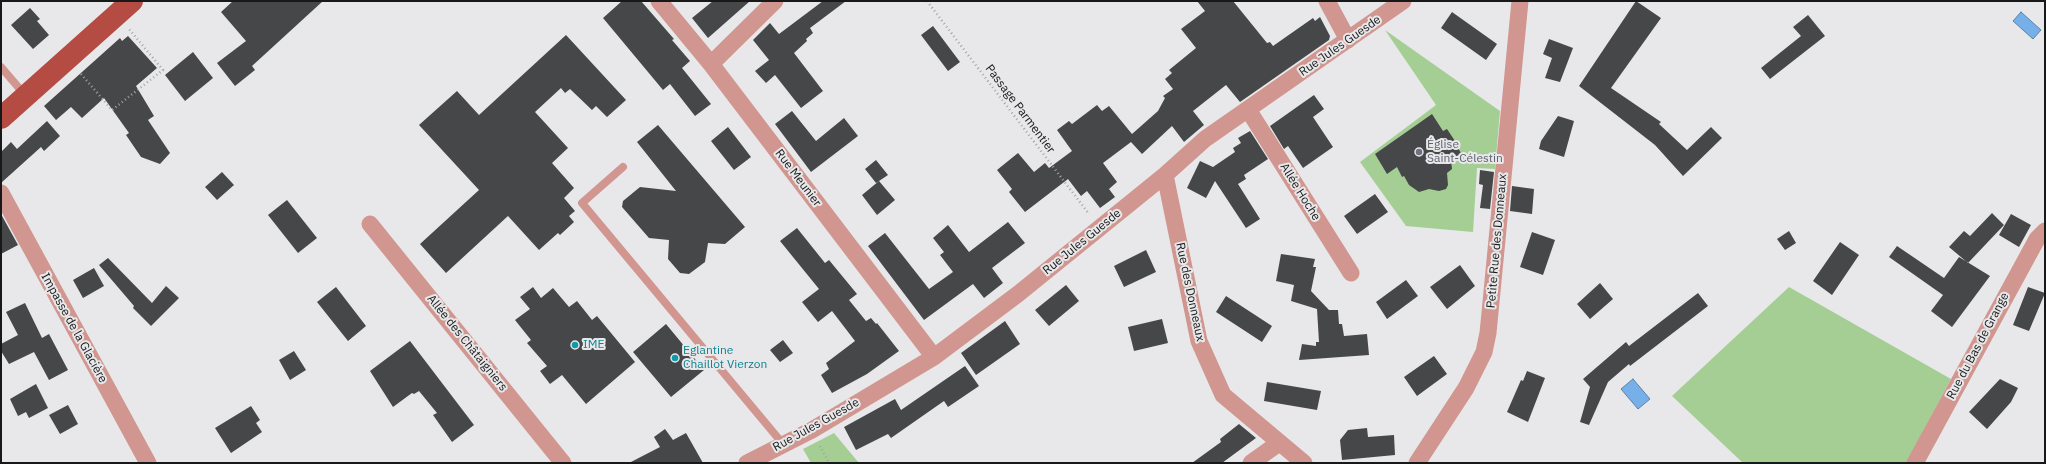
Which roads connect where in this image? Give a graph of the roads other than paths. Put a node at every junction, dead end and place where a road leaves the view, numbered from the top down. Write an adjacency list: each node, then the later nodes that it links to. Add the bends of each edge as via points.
1 (659, 1): 8 (street, Rue Meunier)
2 (776, 1): 8 (street)
3 (1327, 1): 7 (street)
4 (1404, 1): 7 (street, Rue Jules Guesde)
5 (1520, 1): 27 (street, Petite Rue des Donneaux, via 1488,333 1484,352 1466,388)
6 (124, 8): 10 (main road)
7 (1348, 40): 11 (street, Rue Jules Guesde)
8 (711, 64): 19 (street, Rue Meunier)
9 (1, 67): 10 (lane)
10 (26, 96): 12 (main road)
11 (1249, 111): 14 (street, Rue Jules Guesde, via 1205,139); 18 (street, Allée Hoche)
12 (1, 118)
13 (623, 167): 21 (lane, via 582,202)
14 (1165, 175): 19 (street, Rue Jules Guesde, via 1018,294); 20 (street, Rue des Donneaux, via 1199,341 1223,395)
15 (1, 194): 22 (street, Impasse de la Glacière)
16 (370, 224): 23 (street, Allée des Châtaigniers)
17 (2045, 231): 28 (street, Rue du Bas de Grange, via 2037,239)
18 (1351, 273)
19 (934, 357): 21 (street, Rue Jules Guesde, via 812,430)
20 (1279, 443): 25 (street); 26 (street, Rue des Donneaux)
21 (783, 444): 24 (street, Rue Jules Guesde)
22 (148, 463)
23 (563, 463)
24 (747, 463)
25 (1250, 463)
26 (1304, 463)
27 (1417, 463)
28 (1915, 463)

